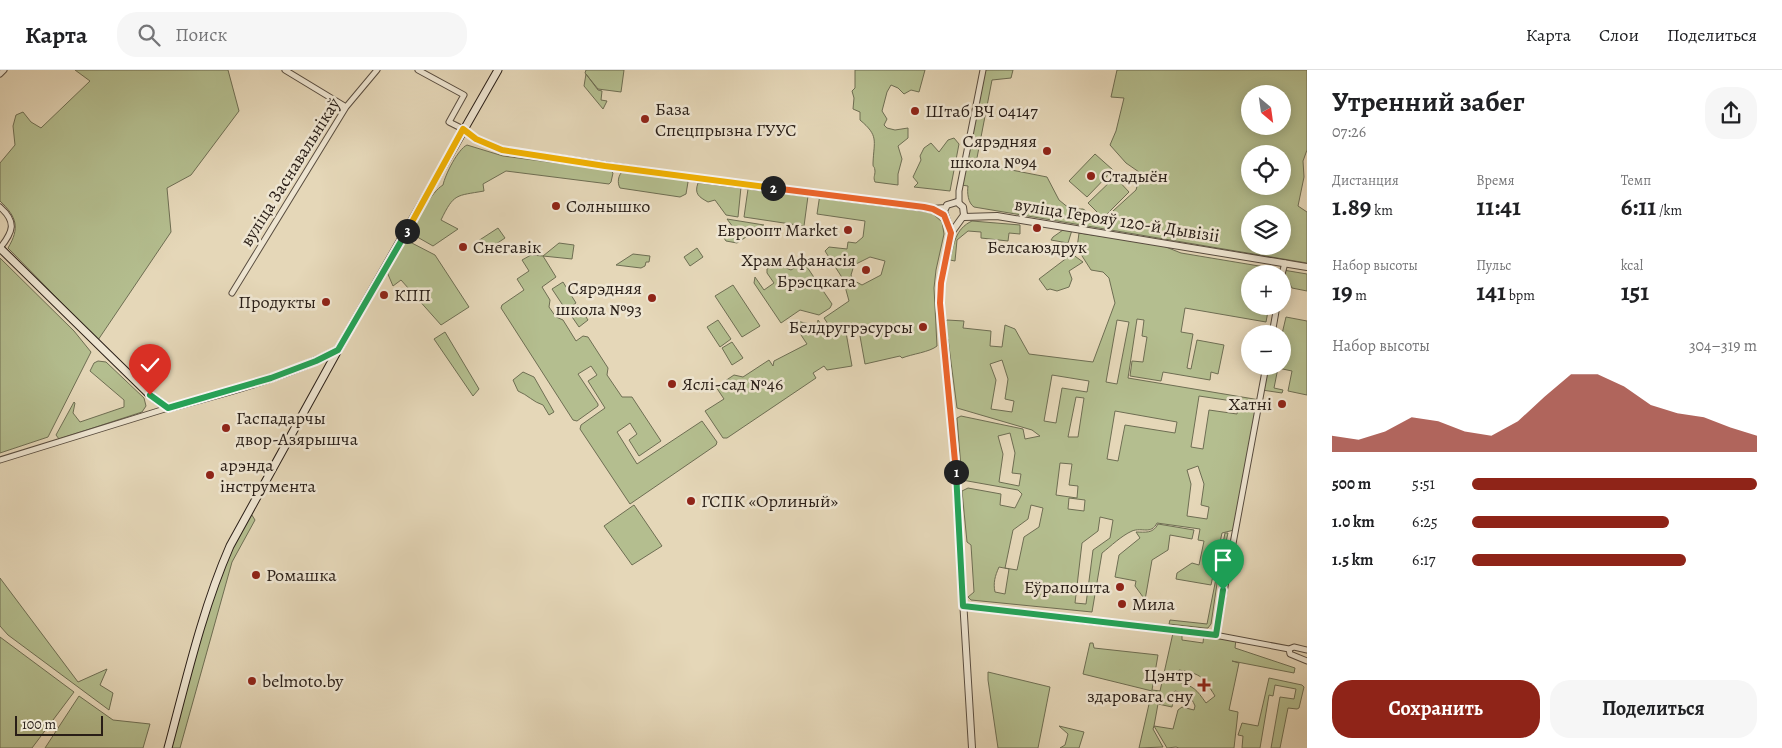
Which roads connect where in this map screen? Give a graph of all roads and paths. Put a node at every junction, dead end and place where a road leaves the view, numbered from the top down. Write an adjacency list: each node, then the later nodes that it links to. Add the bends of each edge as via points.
1 (4, 70): 7 (street)
2 (285, 70): 8 (street)
3 (377, 70): 8 (street, вуліца Заснавальнікаў)
4 (418, 70): 9 (street, via 464,96 449,122)
5 (498, 70): 9 (main road)
6 (983, 70): 10 (street)
7 (0, 74)
8 (346, 107): 21 (street, вуліца Заснавальнікаў)
9 (463, 129): 14 (street, via 476,139 502,150 933,209); 22 (main road)
10 (959, 191): 11 (street); 12 (street)
11 (951, 203): 12 (street); 14 (street)
12 (959, 203): 15 (street)
13 (0, 207): 18 (street, via 12,223 11,233)
14 (946, 214): 16 (street); 17 (street)
15 (964, 214): 16 (street); 19 (street, вуліца Герояў 120-й Дывізіі, via 1019,219)
16 (958, 222): 17 (street)
17 (951, 233): 26 (street, via 940,303 954,451)
18 (0, 248): 24 (main road, via 150,395)
19 (1285, 263): 20 (street, вуліца Герояў 120-й Дывізіі)
20 (1307, 267)
21 (232, 292)
22 (338, 350): 24 (main road, via 277,376); 31 (main road, via 230,546 201,628)
23 (1264, 375): 27 (street)
24 (168, 408): 25 (street)
25 (0, 460)
26 (963, 606): 27 (street); 32 (street)
27 (1216, 635): 28 (street)
28 (1289, 649): 29 (street); 30 (street, via 1290,654)
29 (1307, 650)
30 (1307, 661)
31 (168, 748)
32 (972, 748)

